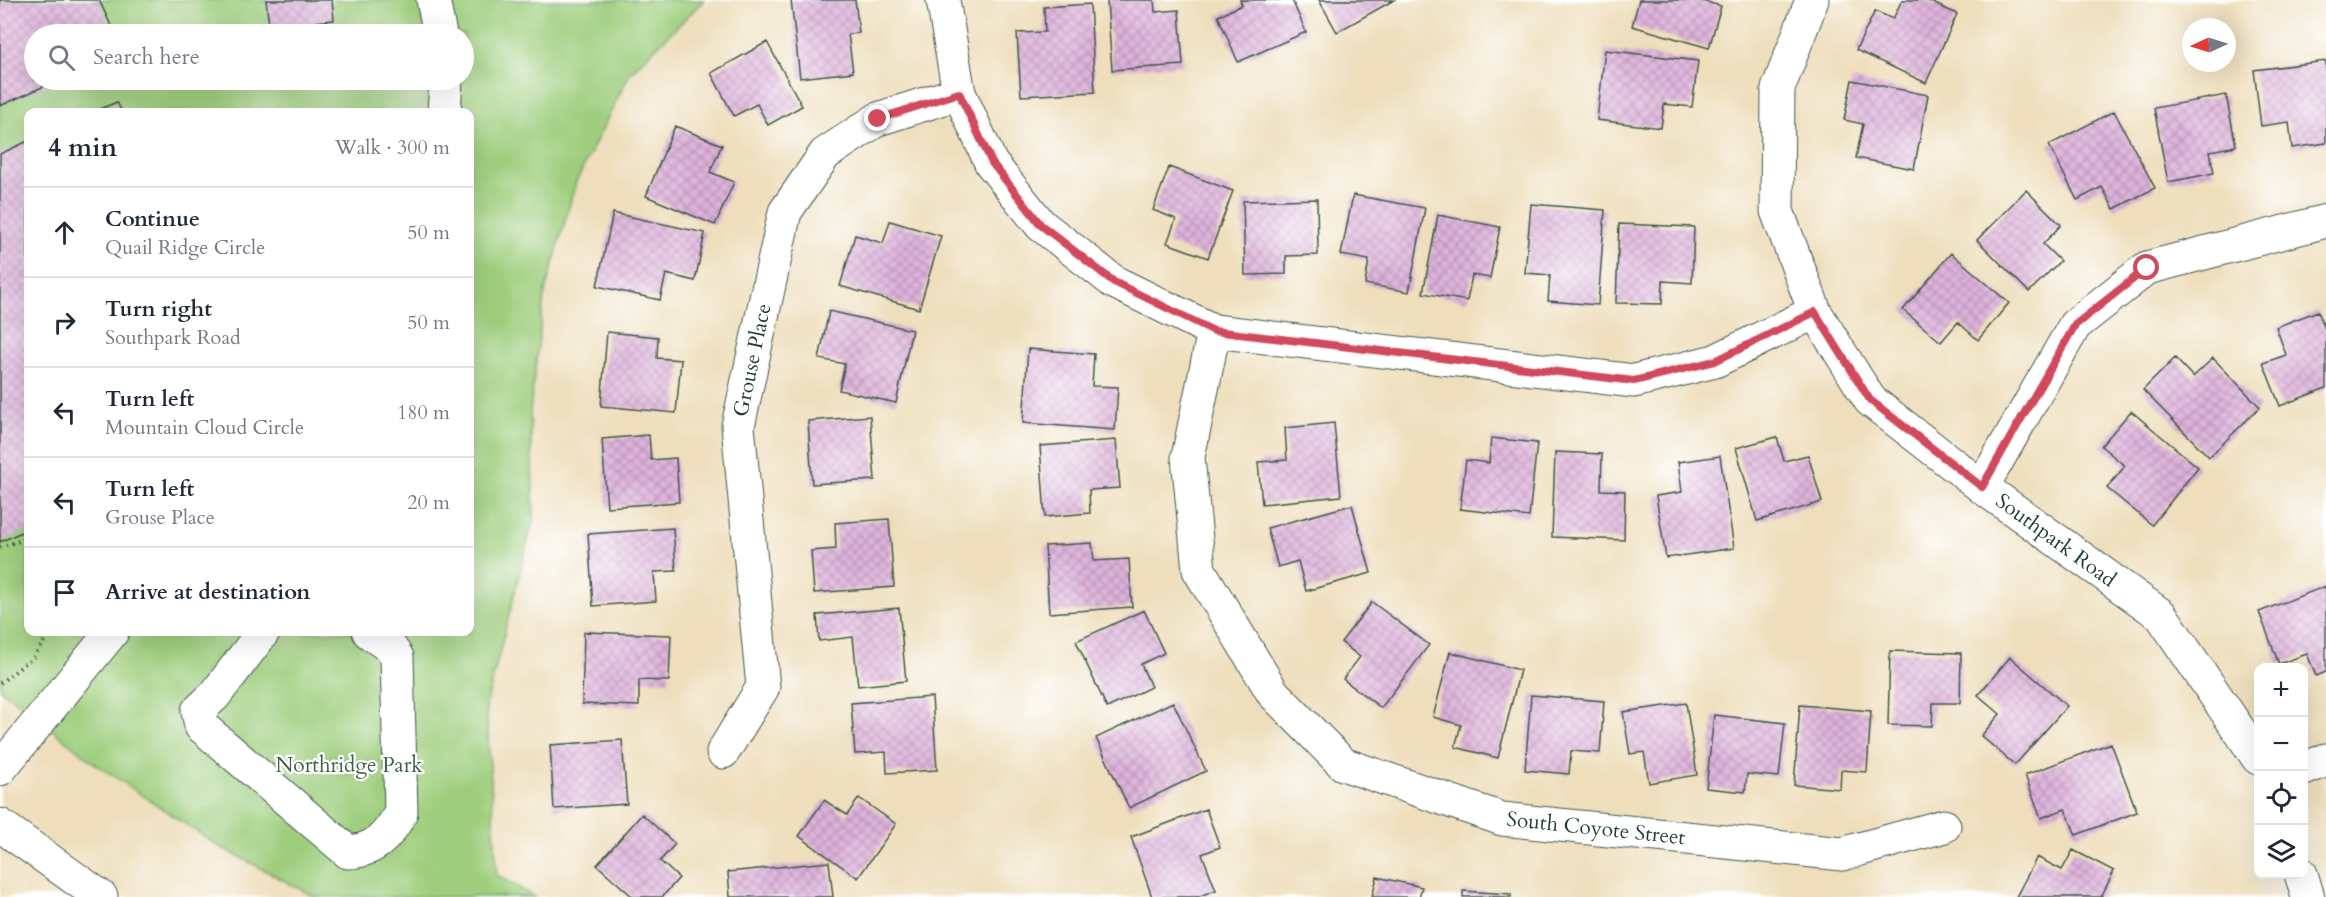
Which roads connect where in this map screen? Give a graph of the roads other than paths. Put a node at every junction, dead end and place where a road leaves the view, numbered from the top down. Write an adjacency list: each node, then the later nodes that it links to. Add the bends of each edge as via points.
1 (433, 0): 4 (street)
2 (943, 0): 6 (street)
3 (1812, 0): 9 (street, Southpark Road, via 1778,89 1777,211)
4 (438, 24)
5 (445, 90): 7 (street)
6 (959, 93): 10 (street, via 992,163 1041,225 1114,282); 16 (street, Grouse Place, via 878,119 825,154 784,212 738,426 763,687)
7 (444, 108)
8 (2326, 221): 11 (street, via 2147,268 2075,325)
9 (1815, 312): 10 (street, via 1715,361 1634,381); 11 (street, Southpark Road, via 1870,400)
10 (1214, 331): 21 (street, South Coyote Street, via 1188,457 1199,570 1273,693 1344,764 1502,819 1842,854)
11 (1982, 487): 15 (street, Southpark Road, via 2161,615)
12 (109, 636): 19 (street)
13 (260, 636): 14 (street, via 198,711 201,726 348,852 372,848 393,828 401,812 397,657)
14 (375, 636)
15 (2254, 751)
16 (723, 752)
17 (2326, 760): 18 (street)
18 (2308, 767)
19 (0, 769)
20 (0, 825): 23 (street)
21 (1944, 826)
22 (2303, 879): 24 (street)
23 (101, 897)
24 (2308, 897)

